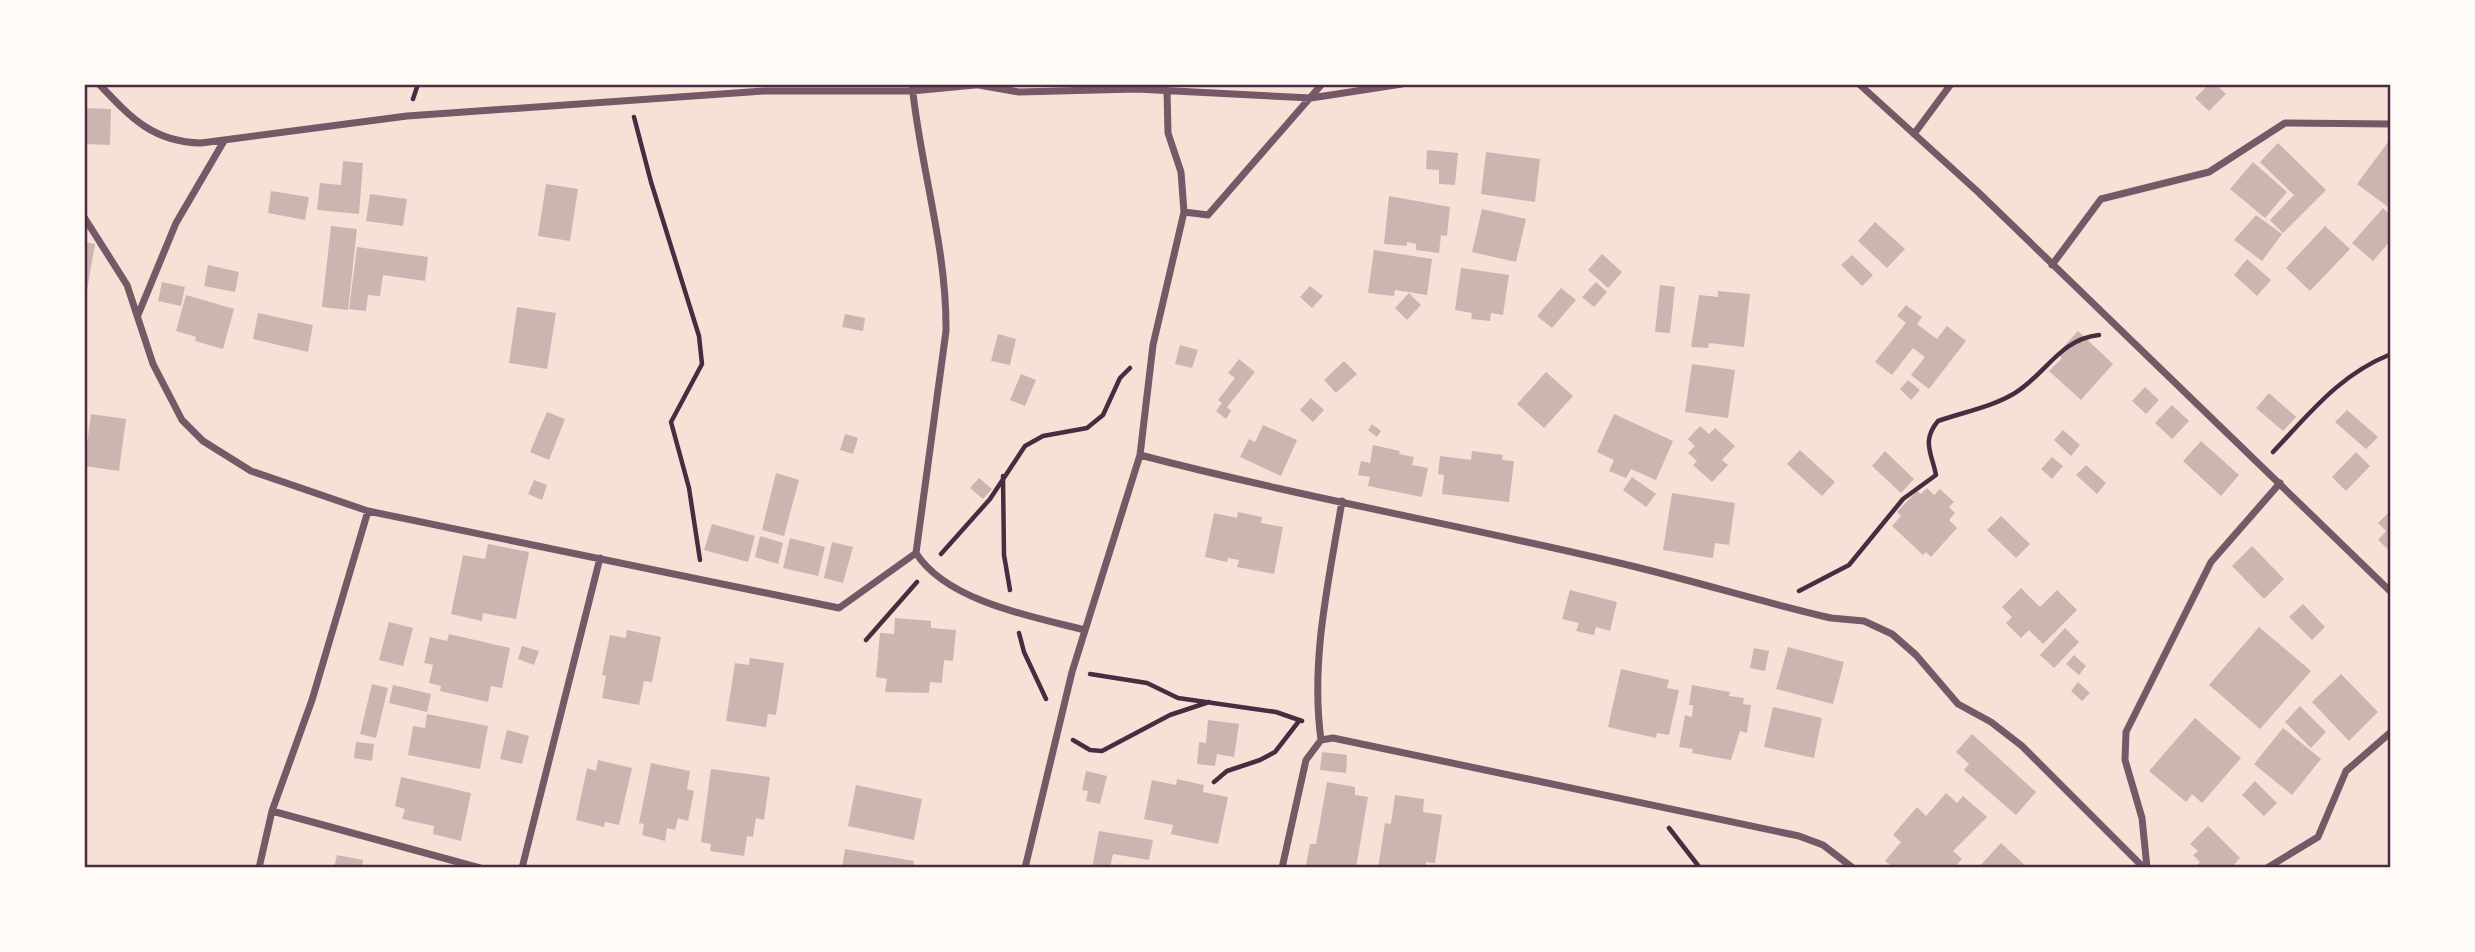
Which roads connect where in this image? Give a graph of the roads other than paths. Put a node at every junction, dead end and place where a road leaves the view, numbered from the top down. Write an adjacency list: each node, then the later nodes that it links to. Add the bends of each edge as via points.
1 (99, 84): 12 (street, via 154,134 176,142)
2 (1322, 84): 9 (street)
3 (1402, 84): 9 (street)
4 (1859, 84): 11 (street)
5 (1951, 84): 11 (street)
6 (974, 85): 7 (street); 8 (street, via 1018,92)
7 (912, 87): 12 (street, via 764,91 407,116); 21 (street, via 946,305)
8 (1167, 91): 9 (street); 13 (street, via 1168,132 1181,172)
9 (1311, 98): 13 (street, via 1208,215)
10 (2391, 124): 15 (street, via 2284,123 2208,172 2101,200)
11 (1914, 134): 15 (street)
12 (224, 141): 16 (street, via 176,223)
13 (1184, 212): 17 (street, via 1153,345)
14 (84, 216): 16 (street, via 127,285)
15 (2052, 265): 18 (street)
16 (138, 316): 20 (street, via 164,391 182,420 203,441 251,471)
17 (1140, 455): 19 (street, via 1265,488); 24 (street)
18 (2280, 483): 23 (street); 34 (street, via 2211,562 2126,732 2125,760 2142,818)
19 (1342, 501): 26 (street, via 1318,647); 34 (street, via 1636,567 1831,618 1864,621 1892,634 1958,704 2022,746)
20 (368, 511): 22 (street); 27 (street, via 312,700)
21 (916, 553): 22 (street, via 839,608); 24 (street, via 927,570 975,596)
22 (600, 558): 30 (street)
23 (2391, 592)
24 (1085, 631): 31 (street)
25 (2391, 732): 35 (street, via 2346,771 2318,837)
26 (1321, 740): 32 (street, via 1306,760); 33 (street, via 1343,739 1799,836 1823,845)
27 (272, 811): 28 (street); 29 (street)
28 (259, 868)
29 (480, 868)
30 (522, 868)
31 (1025, 868)
32 (1282, 868)
33 (1853, 868)
34 (2145, 868)
35 (2267, 868)

